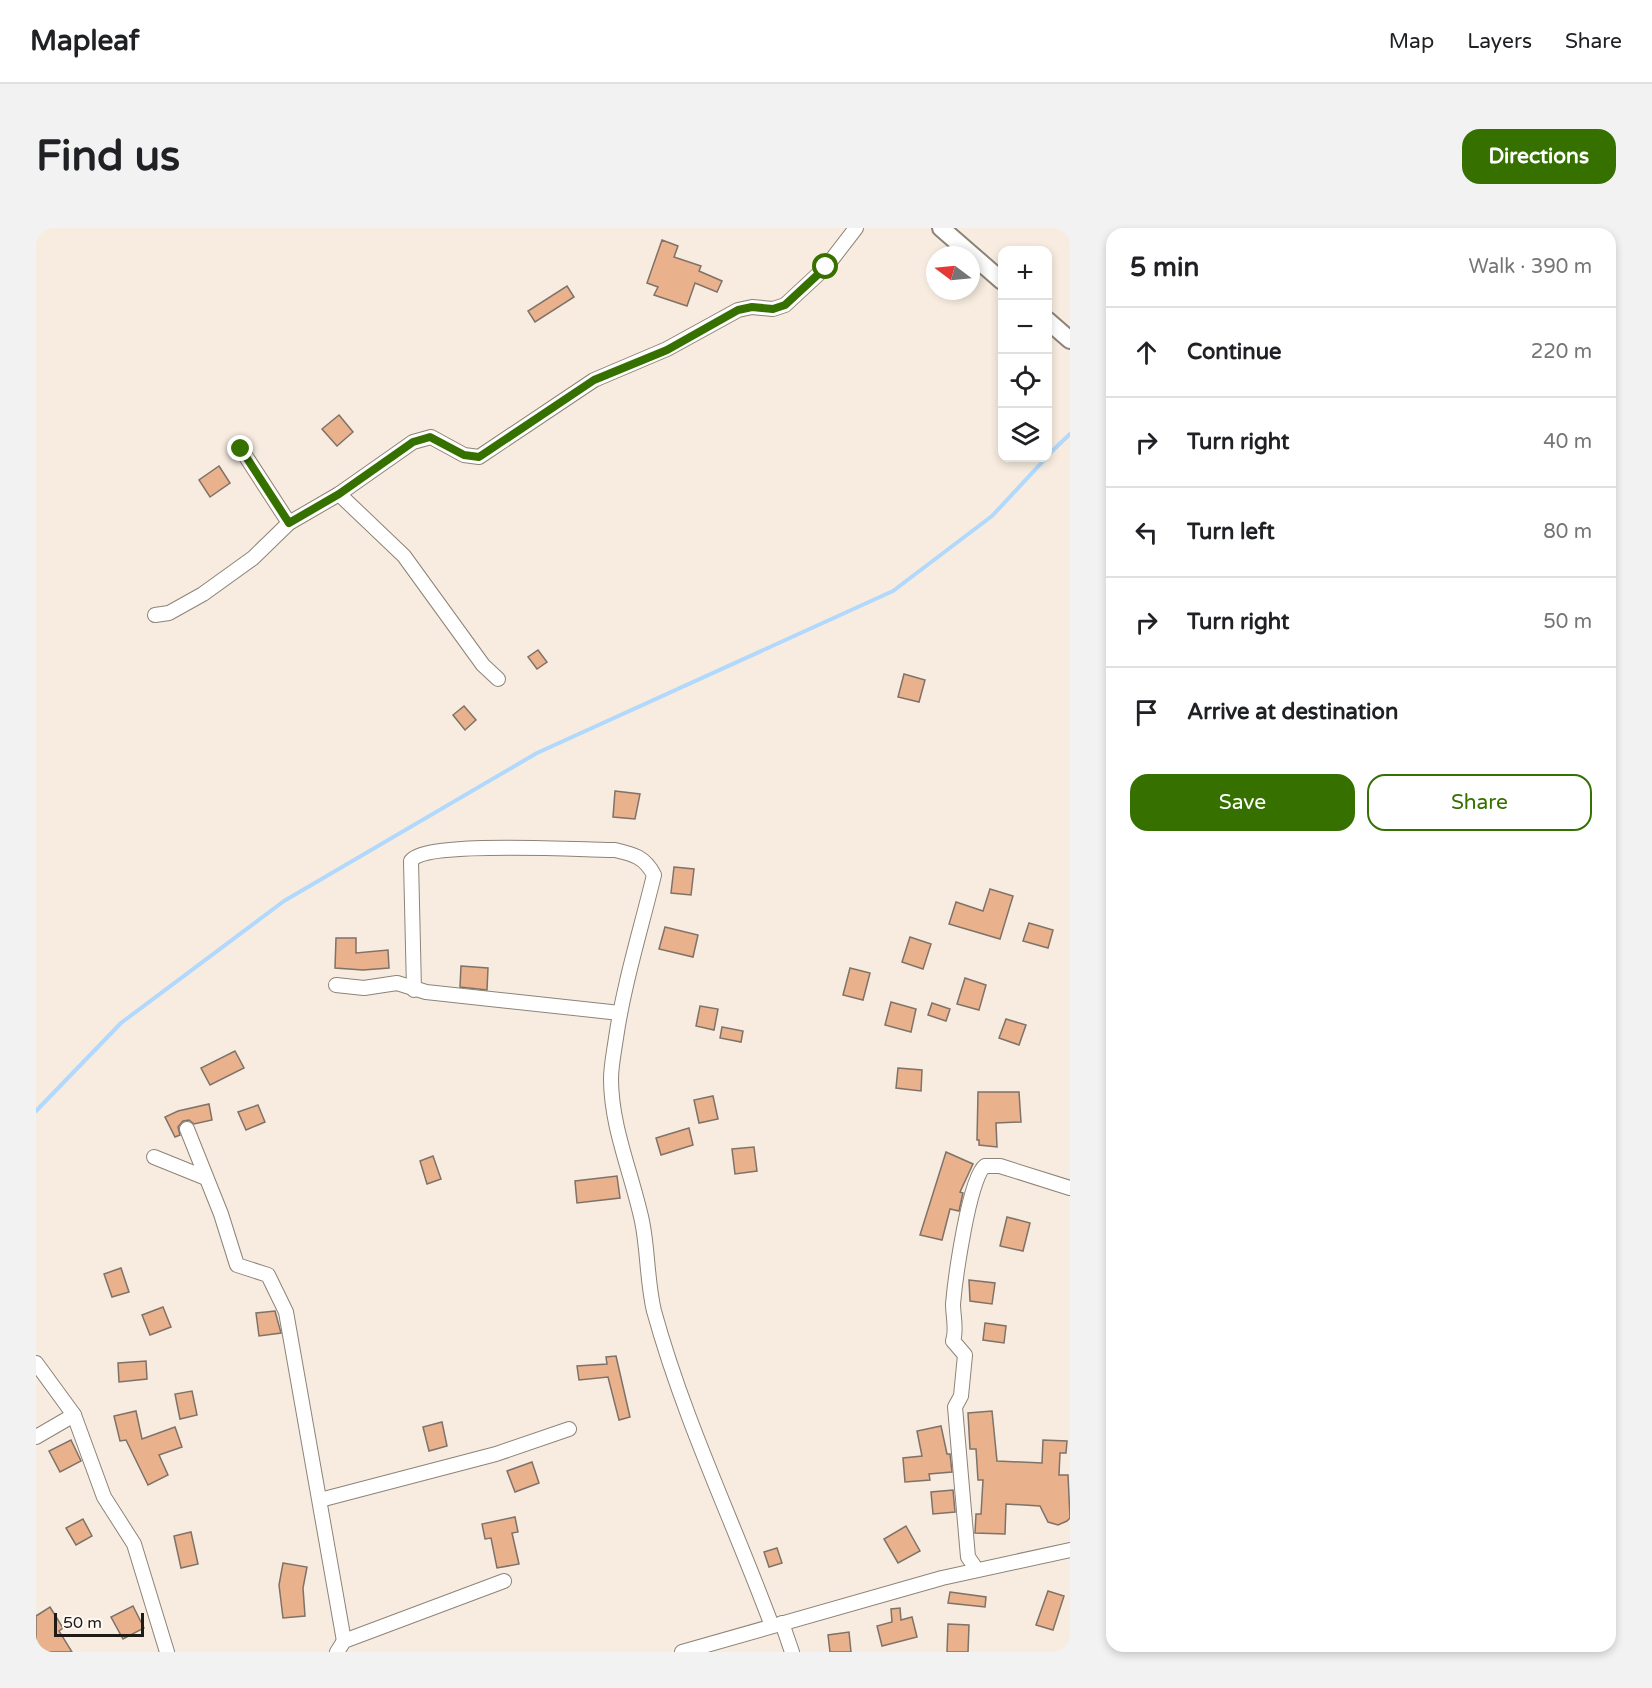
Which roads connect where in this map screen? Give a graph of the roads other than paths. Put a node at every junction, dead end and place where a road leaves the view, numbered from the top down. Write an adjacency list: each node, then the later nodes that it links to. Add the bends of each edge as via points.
1 (856, 228): 7 (street, via 816,278 785,305 738,310 667,350 594,380 479,457 464,455 430,437 413,442)
2 (941, 228): 3 (main road)
3 (998, 278)
4 (1052, 324): 5 (main road)
5 (1070, 340)
6 (241, 449): 8 (street)
7 (339, 494): 8 (street); 10 (street, via 404,555 483,665)
8 (289, 523): 9 (street, via 253,558 203,594 169,613)
9 (155, 615)
10 (498, 679)
11 (336, 986): 12 (street, via 364,988 397,983)
12 (414, 990): 13 (street); 13 (street, via 411,861 415,856 467,847 615,850 635,854 654,874)
13 (620, 1013): 26 (street, via 611,1077 612,1102 642,1222 654,1308 716,1490)
14 (187, 1129): 16 (street)
15 (154, 1157): 16 (street)
16 (206, 1178): 22 (street, via 237,1265 268,1275 286,1312)
17 (1070, 1188): 24 (street, via 1000,1166 986,1166 976,1178 958,1257 953,1341 965,1355 961,1395 955,1407 968,1557)
18 (36, 1363): 19 (street)
19 (74, 1415): 21 (street); 28 (street, via 104,1497 134,1544)
20 (569, 1430): 22 (street, via 496,1454)
21 (36, 1437)
22 (320, 1500): 27 (street)
23 (1070, 1550): 24 (street)
24 (977, 1570): 26 (street)
25 (504, 1581): 27 (street)
26 (777, 1625): 29 (street); 30 (street)
27 (341, 1647)
28 (167, 1652)
29 (682, 1652)
30 (792, 1652)

